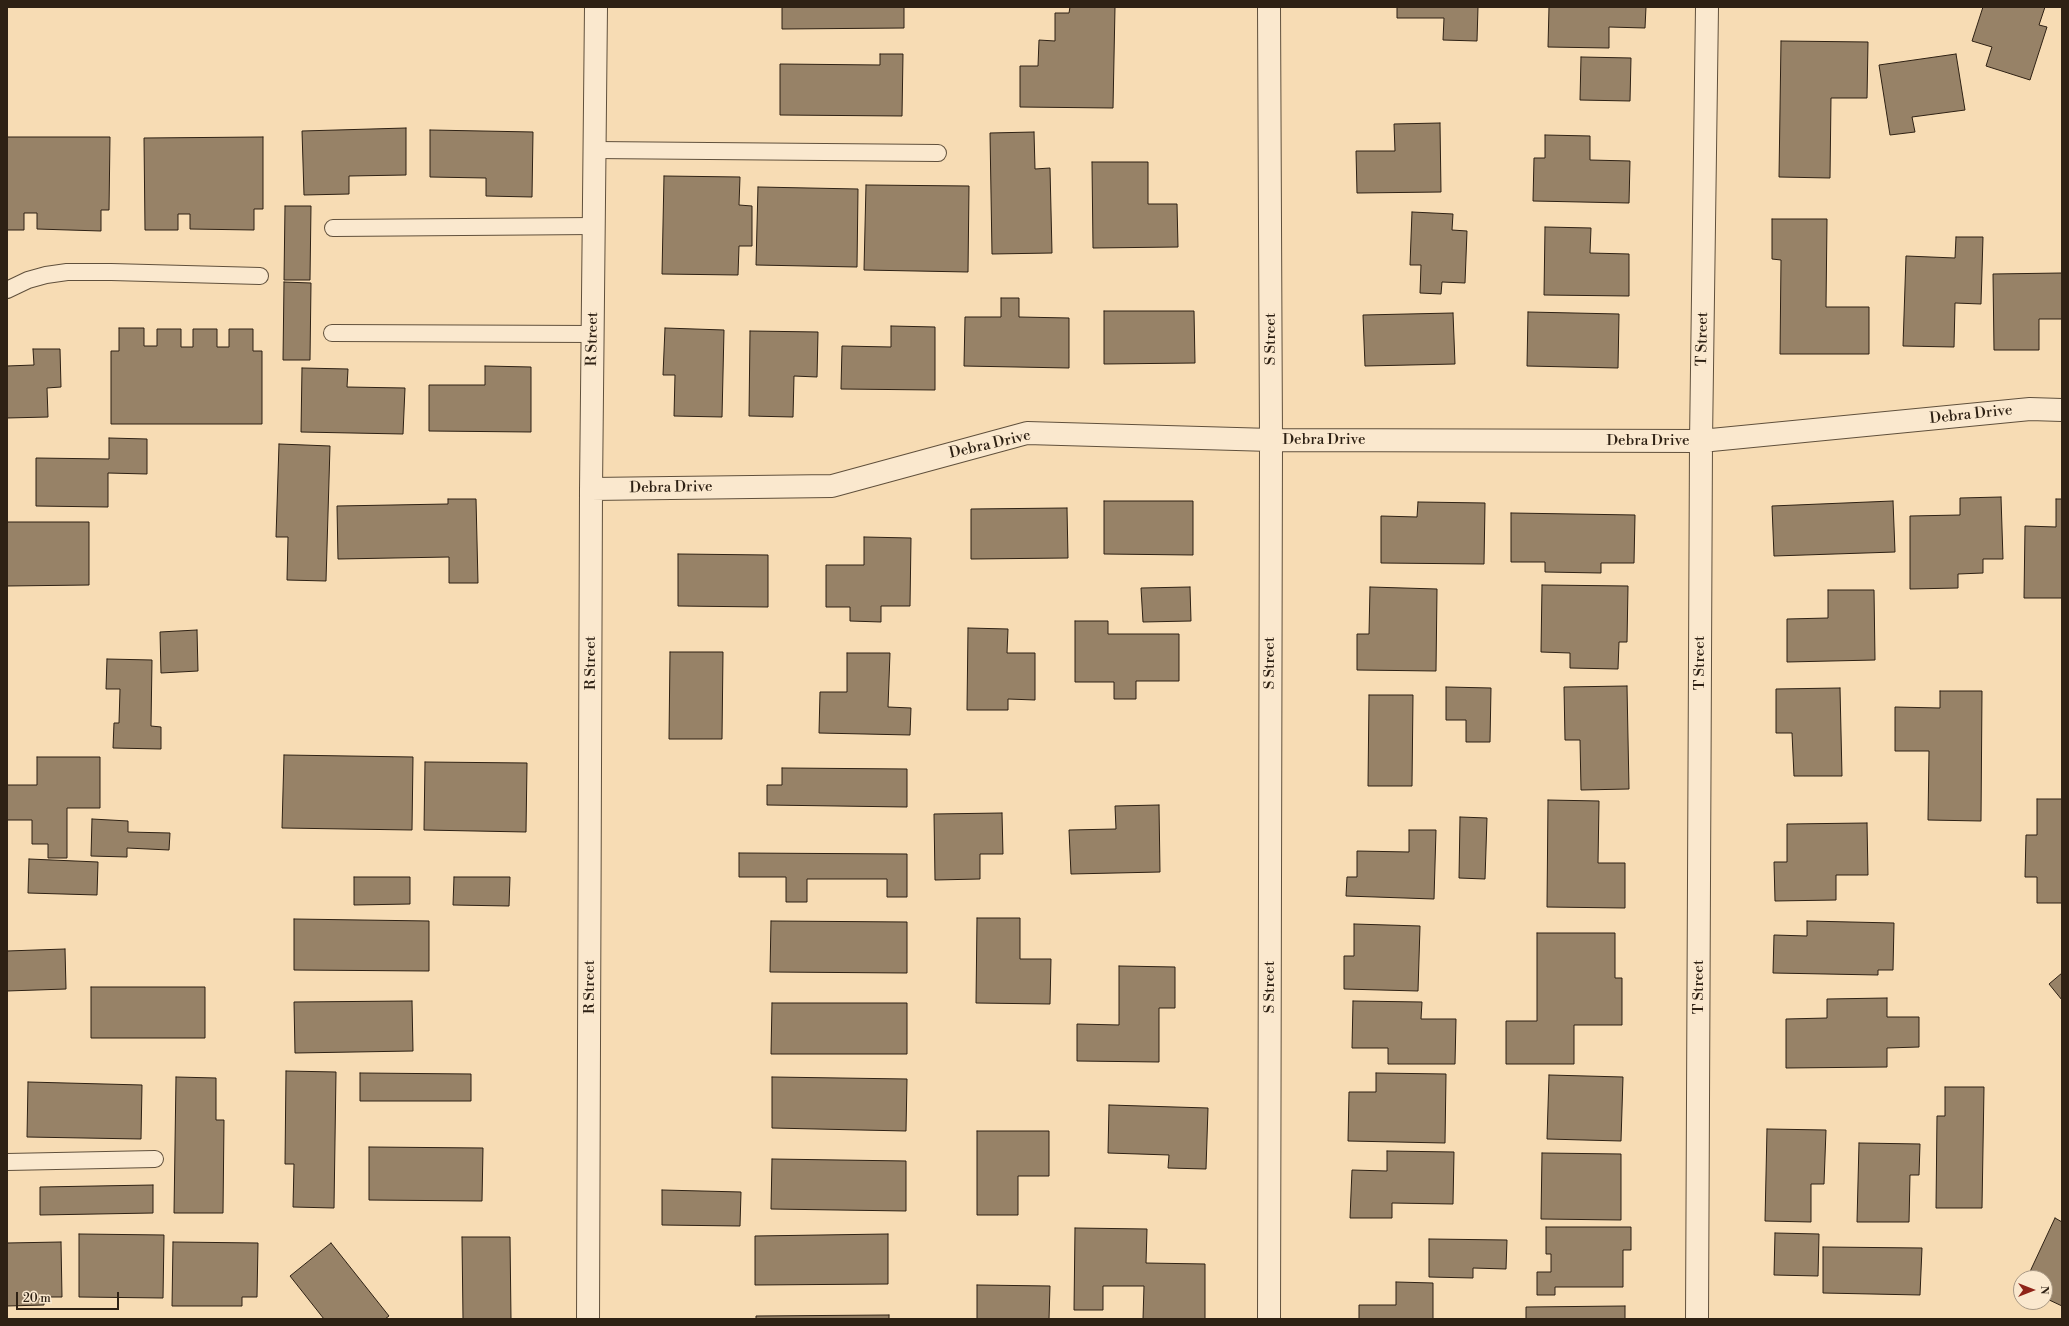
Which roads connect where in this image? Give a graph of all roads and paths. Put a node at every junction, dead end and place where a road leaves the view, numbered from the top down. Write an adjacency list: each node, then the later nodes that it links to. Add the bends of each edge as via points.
1 (596, 7): 4 (street, R Street)
2 (1269, 7): 13 (street, S Street)
3 (1707, 7): 14 (street, T Street)
4 (595, 150): 5 (lane); 6 (street, R Street)
5 (938, 153)
6 (594, 226): 7 (lane); 11 (street, R Street)
7 (333, 228)
8 (260, 276): 9 (lane, via 67,272 28,280)
9 (7, 290)
10 (332, 333): 11 (lane)
11 (593, 334): 15 (street, R Street)
12 (2062, 410): 14 (street, Debra Drive, via 2030,409)
13 (1271, 440): 14 (street, Debra Drive); 15 (street, Debra Drive, via 1027,434 832,486); 19 (street, S Street)
14 (1701, 441): 20 (street, T Street)
15 (591, 489): 18 (street, R Street)
16 (154, 1160): 17 (lane)
17 (7, 1162)
18 (588, 1319)
19 (1269, 1319)
20 (1697, 1319)

